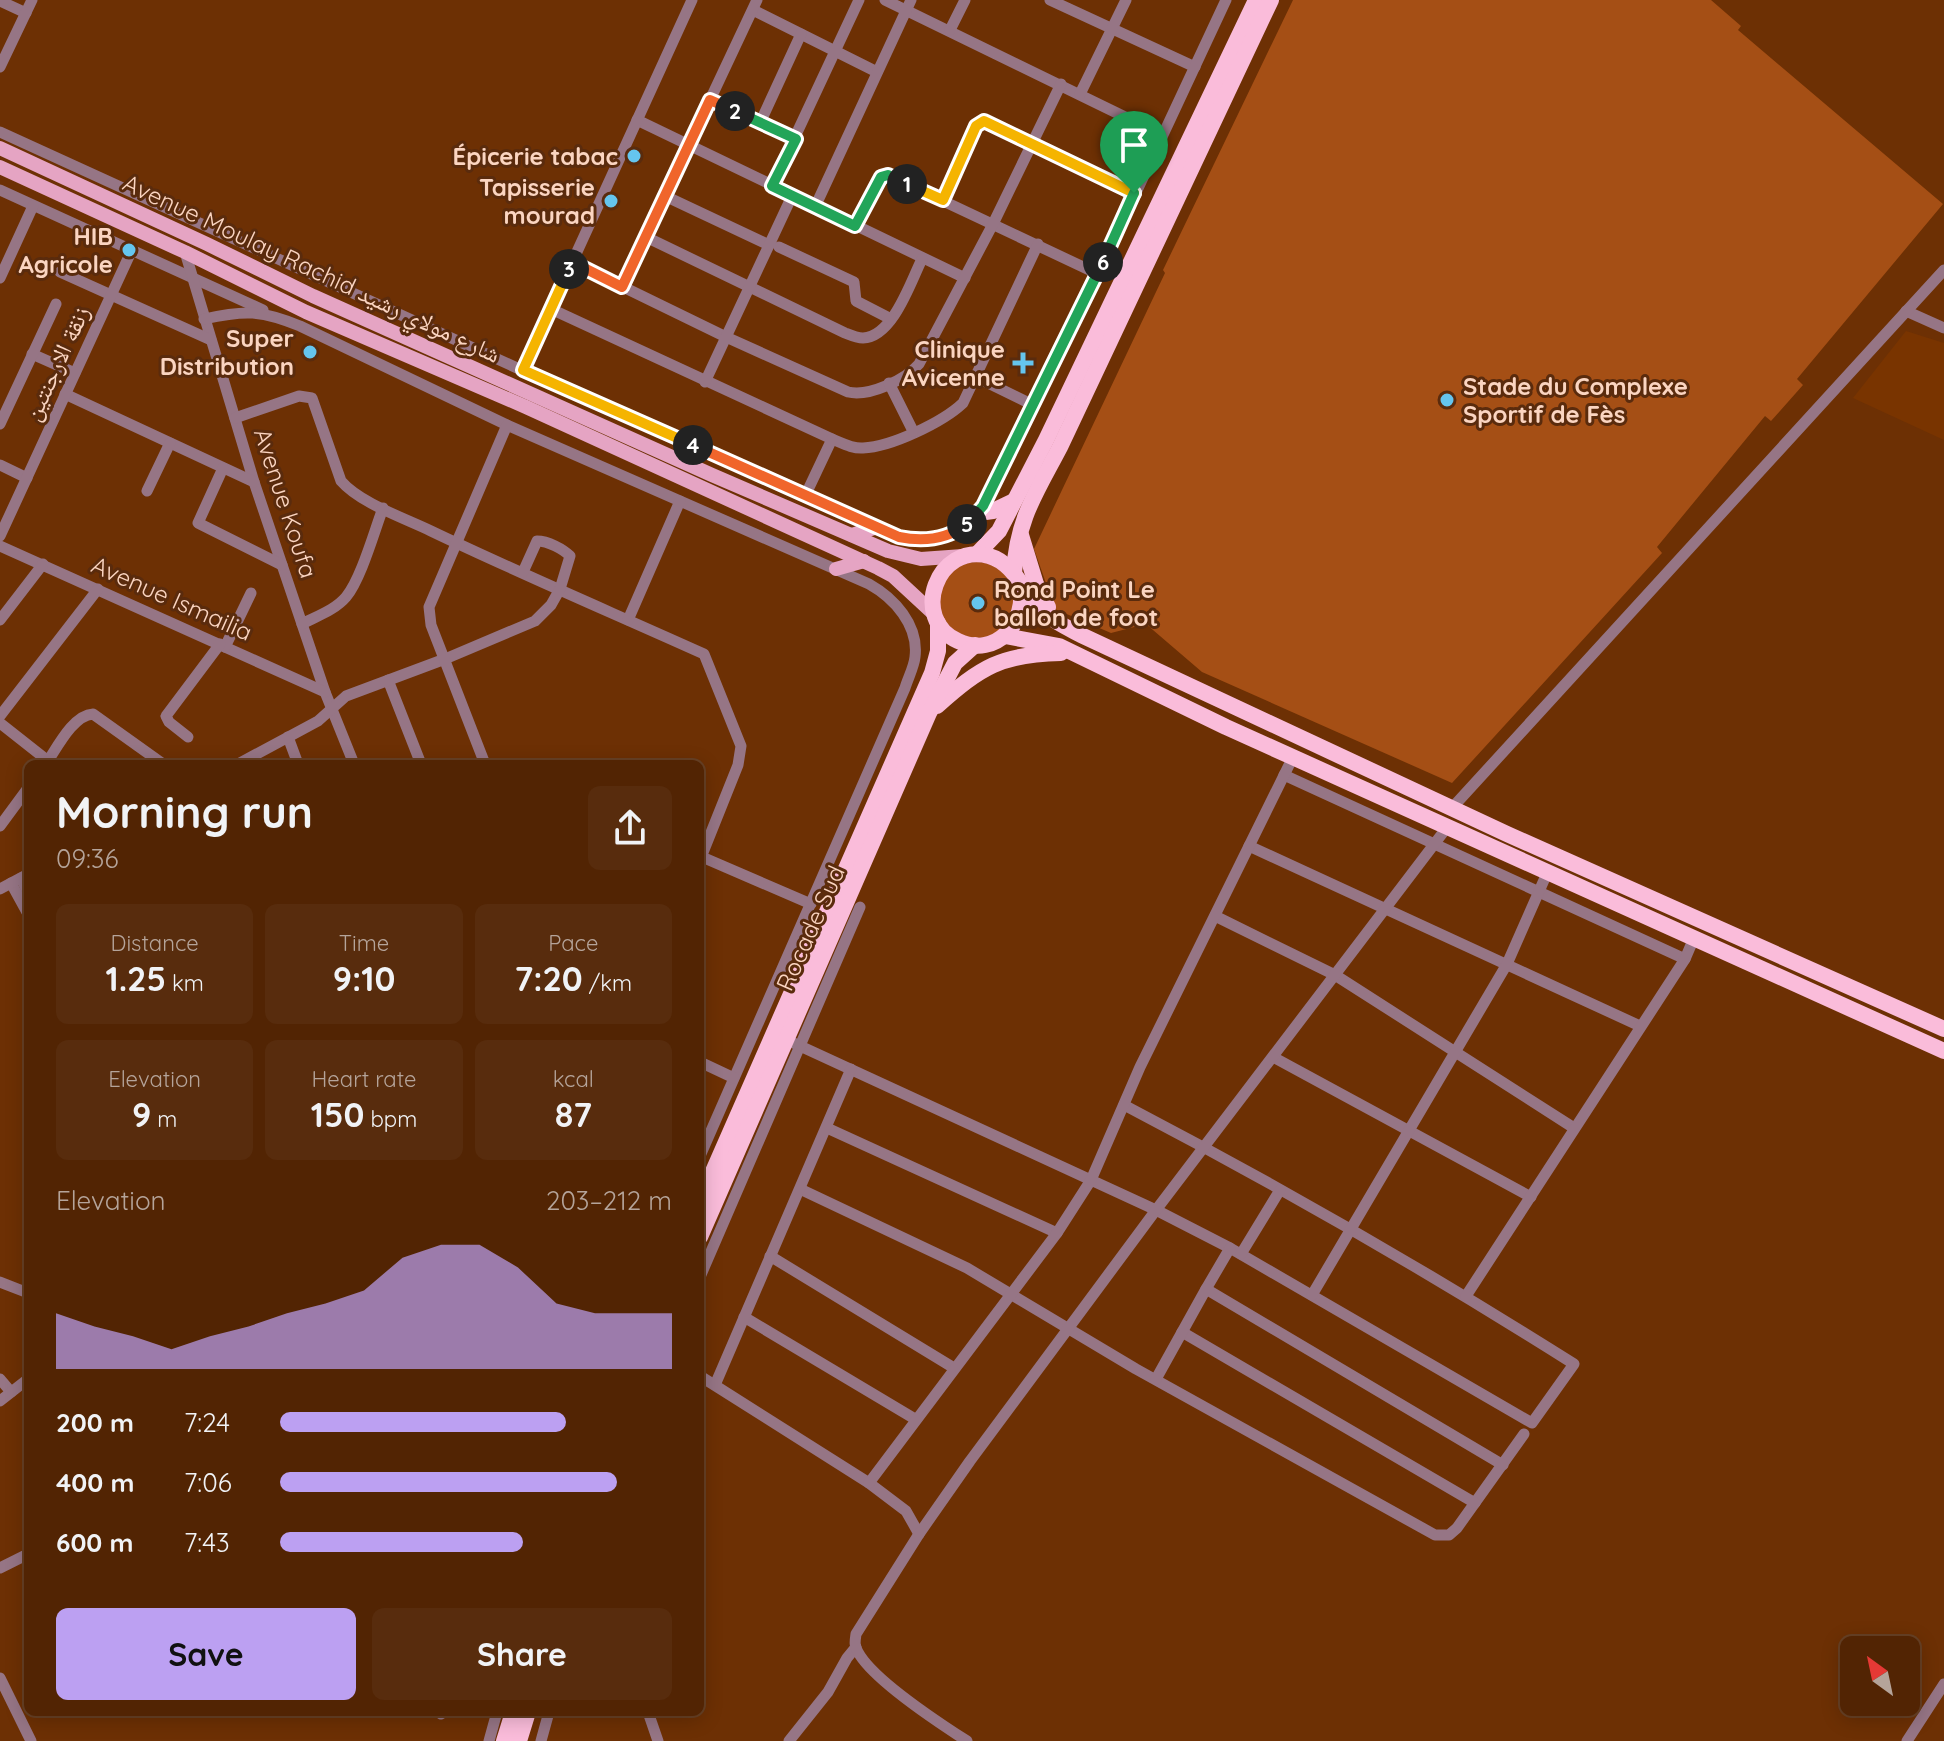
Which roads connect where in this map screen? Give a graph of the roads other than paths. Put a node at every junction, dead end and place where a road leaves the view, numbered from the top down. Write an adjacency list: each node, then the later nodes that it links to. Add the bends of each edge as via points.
1 (32, 0): 14 (street)
2 (692, 0): 25 (street)
3 (859, 0): 18 (street)
4 (885, 0): 13 (street)
5 (965, 0): 16 (street)
6 (1050, 0): 15 (street)
7 (1126, 0): 15 (street)
8 (1226, 0): 20 (street)
9 (1256, 0): 90 (highway)
10 (1271, 0): 94 (highway)
11 (0, 1): 14 (street)
12 (755, 5): 17 (street); 24 (street)
13 (908, 5): 16 (street); 21 (street)
14 (26, 13): 19 (street)
15 (1112, 29): 20 (street); 23 (street)
16 (950, 30): 22 (street)
17 (801, 34): 18 (street); 26 (street)
18 (837, 52): 21 (street); 29 (street)
19 (1, 65)
20 (1195, 67): 28 (street)
21 (877, 72): 41 (street)
22 (1061, 84): 23 (street); 30 (street)
23 (1080, 94): 28 (street)
24 (710, 100): 26 (street); 31 (street)
25 (637, 120): 31 (street); 50 (street)
26 (760, 123): 29 (street)
27 (0, 132): 70 (street)
28 (1162, 135): 36 (street)
29 (796, 139): 34 (street)
30 (1032, 143): 36 (street); 39 (street, via 979,122); 42 (street)
31 (688, 147): 34 (street); 37 (street)
32 (0, 148): 95 (main road, Avenue Moulay Rachid شارع مولاي رشيد, via 313,296)
33 (0, 167): 48 (main road, Avenue Moulay Rachid شارع مولاي رشيد)
34 (772, 186): 38 (street)
35 (0, 190): 40 (street)
36 (1134, 193): 53 (street)
37 (665, 196): 44 (street); 46 (street)
38 (792, 196): 41 (street); 46 (street)
39 (943, 200): 42 (street); 43 (street, via 885,175)
40 (33, 206): 47 (street); 54 (street)
41 (815, 207): 43 (street)
42 (993, 224): 45 (street); 55 (street)
43 (855, 226): 49 (street)
44 (646, 237): 57 (street); 58 (street)
45 (1038, 244): 53 (street); 72 (street)
46 (774, 246): 58 (street); 65 (street, via 854,282 856,301)
47 (131, 252): 56 (street); 59 (street, زنقة الارجنتين)
48 (185, 252): 56 (street, Avenue Koufa); 100 (main road, Avenue Moulay Rachid شارع مولاي رشيد, via 306,312)
49 (922, 259): 55 (street); 65 (street)
50 (572, 262): 57 (street); 61 (street)
51 (1944, 270): 62 (street)
52 (60, 272): 59 (street)
53 (1098, 274): 76 (street)
54 (0, 278)
55 (965, 278): 74 (street, via 919,364)
56 (192, 280): 63 (street); 64 (street, Avenue Koufa)
57 (622, 287): 67 (street)
58 (748, 287): 65 (street, via 855,336 872,336); 67 (street)
59 (111, 295): 68 (street); 71 (street, زنقة الارجنتين)
60 (56, 304): 69 (street)
61 (551, 309): 70 (street); 73 (street)
62 (1906, 311): 66 (street); 142 (street)
63 (271, 314): 64 (street); 79 (street)
64 (204, 319): 68 (street, Avenue Koufa)
65 (891, 319)
66 (1944, 328)
67 (726, 337): 73 (street); 74 (street, via 848,392)
68 (211, 340): 77 (street, Avenue Koufa)
69 (32, 354): 71 (street); 78 (street)
70 (523, 370): 88 (street)
71 (75, 373): 75 (street, زنقة الارجنتين)
72 (976, 377): 76 (street); 80 (street, via 955,411)
73 (705, 382): 81 (street)
74 (889, 383): 80 (street)
75 (65, 394): 82 (street); 85 (street, زنقة الارجنتين)
76 (1033, 405): 92 (street)
77 (235, 418): 86 (street, Avenue Koufa); 91 (street, via 299,396 312,398 341,481)
78 (0, 424)
79 (507, 425): 89 (street); 97 (street)
80 (913, 431): 81 (street, via 863,448)
81 (832, 439): 88 (street)
82 (170, 443): 84 (street); 87 (street)
83 (0, 465): 85 (street)
84 (223, 468): 86 (street); 102 (street, via 198,523)
85 (27, 478): 96 (street, زنقة الارجنتين)
86 (254, 482): 102 (street, Avenue Koufa)
87 (147, 491)
88 (806, 494): 93 (street)
89 (680, 501): 103 (street); 111 (street)
90 (1014, 501): 92 (highway); 99 (highway, via 999,531)
91 (383, 508): 97 (street); 112 (street, via 345,598)
92 (978, 513): 93 (street, via 961,529 930,540 899,537)
93 (877, 527): 95 (main road)
94 (1019, 530): 105 (highway); 113 (highway, via 1042,598)
95 (852, 535): 99 (main road, Avenue Moulay Rachid شارع مولاي رشيد, via 921,559)
96 (0, 536)
97 (456, 543): 104 (street); 118 (street, via 429,607)
98 (0, 546): 101 (street, Avenue Ismailia)
99 (970, 555): 105 (highway, via 1004,563); 109 (highway, via 940,572 931,599)
100 (864, 561): 103 (main road); 109 (main road, Avenue Moulay Rachid شارع مولاي رشيد, via 893,576)
101 (43, 564): 106 (street, Avenue Ismailia); 110 (street)
102 (282, 565): 112 (street, Avenue Koufa)
103 (836, 569): 120 (street, via 881,591 906,619 916,655)
104 (523, 572): 107 (street); 107 (street, via 535,544 544,541 570,556)
105 (1017, 579): 113 (highway, via 1039,608); 114 (highway, via 1023,596 1019,618)
106 (98, 589): 115 (street, Avenue Ismailia); 125 (street)
107 (560, 589): 111 (street); 118 (street, via 535,621)
108 (251, 593): 115 (street)
109 (935, 618): 116 (highway, via 957,641); 122 (highway, Rocade Sud, via 937,657)
110 (0, 620)
111 (628, 620): 147 (street, via 704,654 741,746)
112 (302, 624): 121 (street, Avenue Koufa)
113 (1061, 624): 142 (highway)
114 (1005, 636): 116 (highway); 117 (highway)
115 (222, 645): 121 (street, Avenue Ismailia); 128 (street, via 166,716)
116 (975, 645): 124 (highway, Rocade Sud, via 955,663)
117 (1075, 653): 124 (highway, via 1007,659 976,674); 131 (highway)
118 (445, 659): 119 (street); 139 (street)
119 (388, 680): 123 (street); 138 (street)
120 (905, 688): 122 (street); 127 (street)
121 (325, 692): 123 (street, Avenue Koufa)
122 (924, 692): 130 (highway, Rocade Sud)
123 (331, 707): 129 (street, via 318,721); 137 (street, Avenue Koufa)
124 (929, 713): 163 (highway, Rocade Sud)
125 (0, 715)
126 (0, 723): 132 (street)
127 (886, 733): 130 (street); 153 (street)
128 (188, 737)
129 (288, 737): 135 (street); 136 (street)
130 (904, 738): 179 (highway, Rocade Sud)
131 (1293, 757): 140 (street); 144 (highway)
132 (45, 760)
133 (51, 760): 134 (street, via 84,715 93,714)
134 (157, 760)
135 (245, 760)
136 (297, 760)
137 (352, 760)
138 (419, 760)
139 (483, 760)
140 (1284, 775): 145 (street); 146 (street)
141 (24, 793): 143 (street)
142 (1452, 808): 162 (highway)
143 (0, 826)
144 (1448, 826): 145 (street); 149 (highway)
145 (1433, 844): 151 (street); 155 (street)
146 (1249, 846): 155 (street); 156 (street)
147 (704, 850)
148 (704, 859): 153 (street)
149 (1548, 871): 151 (street); 157 (highway)
150 (15, 881): 152 (street)
151 (1539, 893): 158 (street); 159 (street)
152 (24, 904)
153 (811, 904): 169 (street)
154 (860, 907): 163 (street)
155 (1385, 909): 159 (street); 160 (street)
156 (1215, 916): 160 (street); 170 (street)
157 (1694, 938): 158 (street); 164 (highway)
158 (1685, 959): 161 (street)
159 (1507, 964): 161 (street); 165 (street)
160 (1335, 975): 165 (street); 166 (street)
161 (1640, 1026): 172 (street)
162 (1944, 1029)
163 (794, 1043): 168 (street); 182 (highway, Rocade Sud); 187 (street)
164 (1944, 1051)
165 (1454, 1052): 172 (street); 173 (street)
166 (1273, 1057): 173 (street); 175 (street)
167 (704, 1064): 169 (street)
168 (851, 1069): 171 (street); 176 (street)
169 (734, 1078): 174 (street)
170 (1124, 1105): 175 (street); 176 (street)
171 (827, 1128): 177 (street); 184 (street)
172 (1574, 1128): 180 (street)
173 (1409, 1130): 180 (street); 183 (street)
174 (704, 1147)
175 (1205, 1147): 178 (street); 181 (street)
176 (1091, 1180): 181 (street); 184 (street)
177 (800, 1189): 186 (street); 191 (street)
178 (1280, 1190): 183 (street); 185 (street)
179 (704, 1192)
180 (1531, 1197): 193 (street)
181 (1156, 1210): 185 (street); 195 (street)
182 (704, 1229)
183 (1350, 1229): 192 (street); 193 (street)
184 (1057, 1233): 191 (street)
185 (1236, 1251): 189 (street); 192 (street)
186 (770, 1256): 194 (street); 197 (street)
187 (704, 1267)
188 (0, 1282): 190 (street)
189 (1206, 1289): 196 (street); 207 (street)
190 (24, 1291)
191 (1011, 1294): 195 (street); 197 (street)
192 (1312, 1295): 193 (street, via 1532,1423 1574,1364)
193 (1466, 1296)
194 (744, 1317): 202 (street); 205 (street)
195 (1068, 1329): 200 (street); 210 (street)
196 (1182, 1332): 200 (street); 209 (street)
197 (954, 1368): 205 (street)
198 (704, 1378): 202 (street)
199 (0, 1379): 203 (street)
200 (1156, 1379): 209 (street, via 1435,1535 1454,1532)
201 (24, 1382): 203 (street)
202 (715, 1385): 208 (street)
203 (11, 1392): 204 (street)
204 (0, 1401)
205 (915, 1419): 208 (street)
206 (1524, 1434): 207 (street)
207 (1503, 1465): 209 (street)
208 (869, 1483): 210 (street, via 906,1511)
209 (1475, 1503)
210 (919, 1534): 213 (street, via 856,1634)
211 (24, 1556): 212 (street)
212 (0, 1568)
213 (856, 1647): 227 (street); 228 (street, via 885,1680)
214 (0, 1678): 221 (street)
215 (1944, 1684): 229 (street)
216 (496, 1716): 222 (street)
217 (512, 1716): 223 (highway)
218 (527, 1716): 224 (highway)
219 (548, 1716): 225 (street)
220 (649, 1716): 226 (street)
221 (31, 1741)
222 (489, 1741)
223 (504, 1741)
224 (519, 1741)
225 (541, 1741)
226 (658, 1741)
227 (788, 1741)
228 (967, 1741)
229 (1907, 1741)

